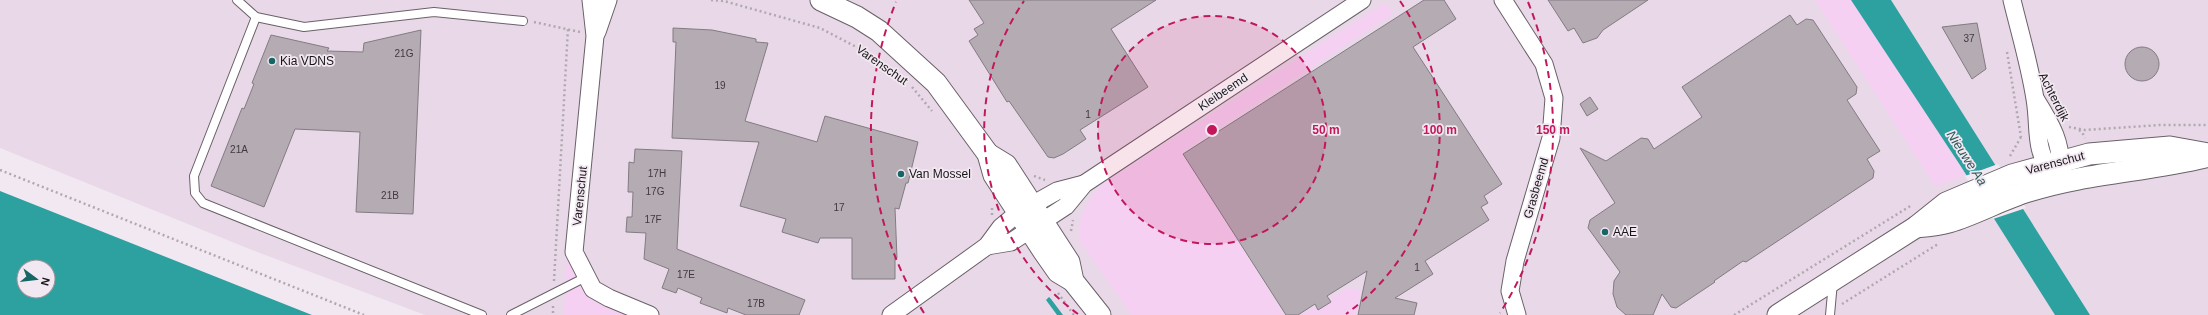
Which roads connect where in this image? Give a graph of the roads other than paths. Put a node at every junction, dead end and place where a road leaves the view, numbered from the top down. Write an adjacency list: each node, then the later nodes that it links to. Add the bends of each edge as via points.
1 (237, 0): 8 (lane)
2 (591, 0): 10 (street, Varenschut)
3 (608, 0): 10 (street, Varenschut)
4 (821, 0): 16 (street, Varenschut, via 879,31 919,66 952,102 988,154 994,175)
5 (1362, 0): 16 (street, Kleibeemd, via 1084,184 1066,206)
6 (1503, 0): 27 (street, Grasbeemd, via 1544,64 1554,98 1551,138 1515,261 1510,291)
7 (2012, 0): 11 (street, Achterdijk)
8 (256, 17): 9 (lane, via 304,27 434,12); 22 (lane, via 194,176 195,193 203,203)
9 (523, 21)
10 (596, 36): 19 (street, Varenschut, via 574,252)
11 (2036, 100): 14 (street, Achterdijk, via 2061,128); 14 (street, Achterdijk, via 2029,135)
12 (2208, 154): 14 (street, Varenschut, via 2170,147 2089,154)
13 (2208, 157): 15 (street, Varenschut, via 2093,175)
14 (2054, 163): 15 (street, Achterdijk); 17 (street, Varenschut, via 2010,167 1946,203)
15 (2059, 183): 17 (street, Varenschut, via 2023,193 1949,222)
16 (1030, 217): 18 (street, via 1001,227); 18 (street, via 1011,242); 26 (street, Varenschut, via 1065,286)
17 (1916, 228): 20 (street, Varenschut)
18 (987, 246): 25 (street)
19 (586, 277): 23 (lane); 24 (street, Varenschut, via 593,289)
20 (1834, 280): 21 (lane); 28 (street, Varenschut)
21 (1831, 314)
22 (482, 315)
23 (511, 315)
24 (650, 315)
25 (891, 315)
26 (1100, 315)
27 (1517, 315)
28 (1778, 315)

